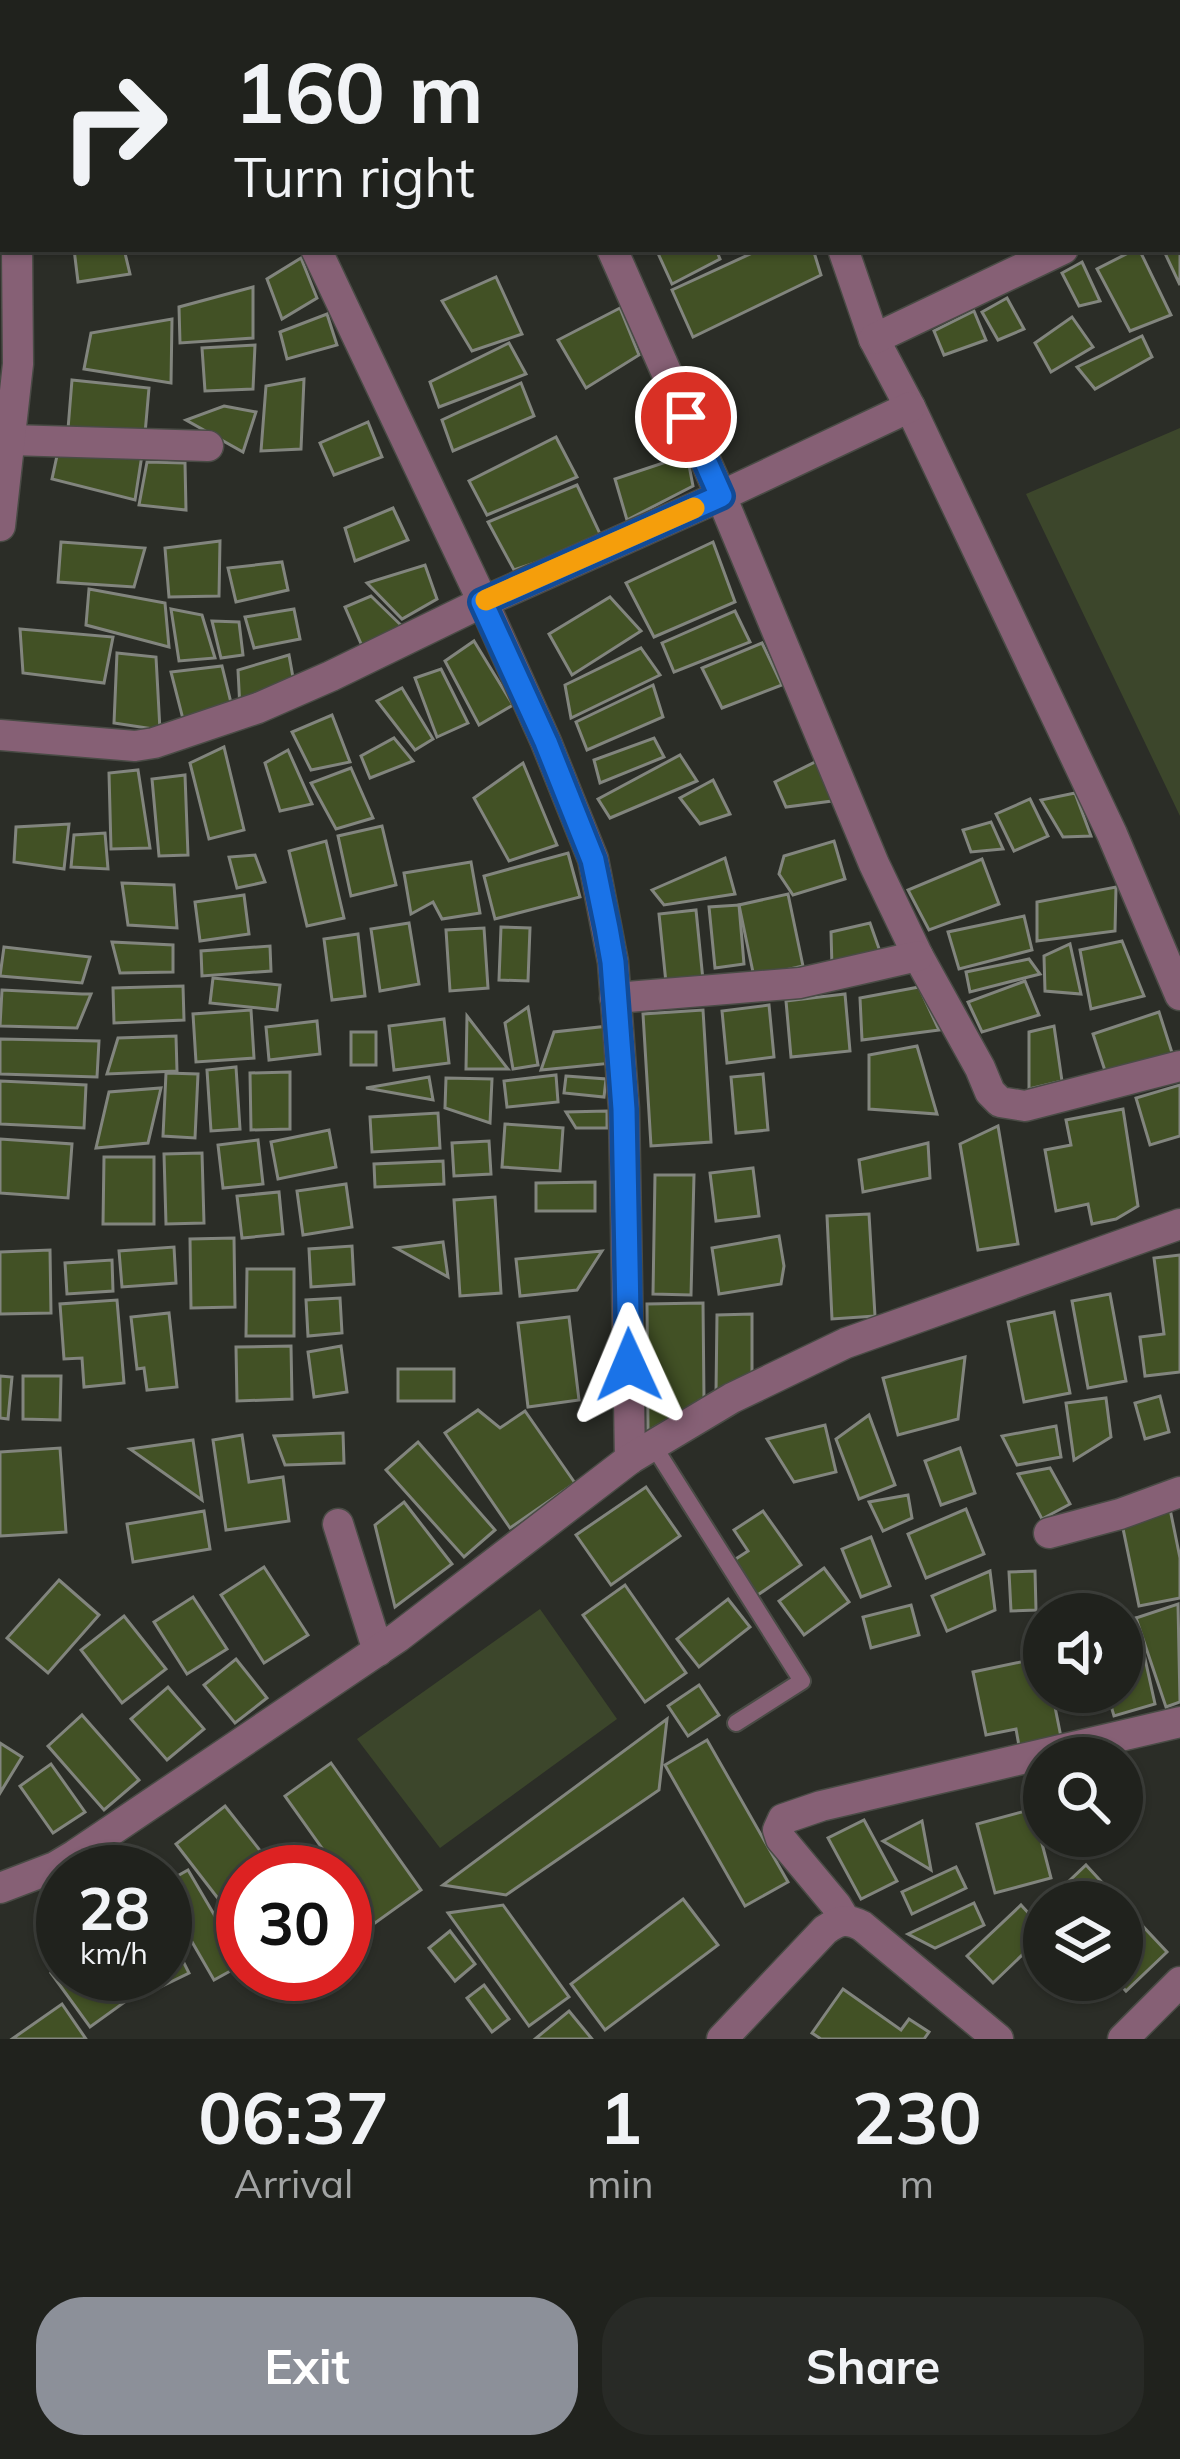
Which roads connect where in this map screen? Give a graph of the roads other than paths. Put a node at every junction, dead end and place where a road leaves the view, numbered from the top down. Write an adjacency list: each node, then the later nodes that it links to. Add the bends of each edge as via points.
1 (17, 252): 8 (street)
2 (317, 252): 12 (street)
3 (613, 252): 10 (street)
4 (844, 252): 6 (street)
5 (1057, 252): 6 (street)
6 (874, 339): 7 (street)
7 (910, 407): 10 (street); 15 (street)
8 (11, 440): 9 (street); 11 (street)
9 (208, 446)
10 (721, 496): 12 (street); 14 (street)
11 (0, 526)
12 (482, 602): 13 (street, via 258,708 154,743); 16 (street, via 593,860)
13 (0, 735)
14 (918, 956): 16 (street, via 800,983); 17 (street, via 1000,1102 1024,1106)
15 (1180, 994)
16 (615, 998): 19 (street)
17 (1180, 1066)
18 (1180, 1225): 19 (street, via 846,1343)
19 (642, 1452): 23 (street); 25 (lane, via 802,1681)
20 (1180, 1492): 22 (street)
21 (338, 1523): 23 (street)
22 (1049, 1533)
23 (377, 1651): 26 (street, via 76,1855)
24 (1180, 1722): 27 (street, via 783,1820 781,1839)
25 (736, 1723)
26 (0, 1888)
27 (845, 1919): 29 (street, via 825,1930); 30 (street)
28 (1180, 1982): 31 (street)
29 (722, 2039)
30 (998, 2039)
31 (1123, 2039)

